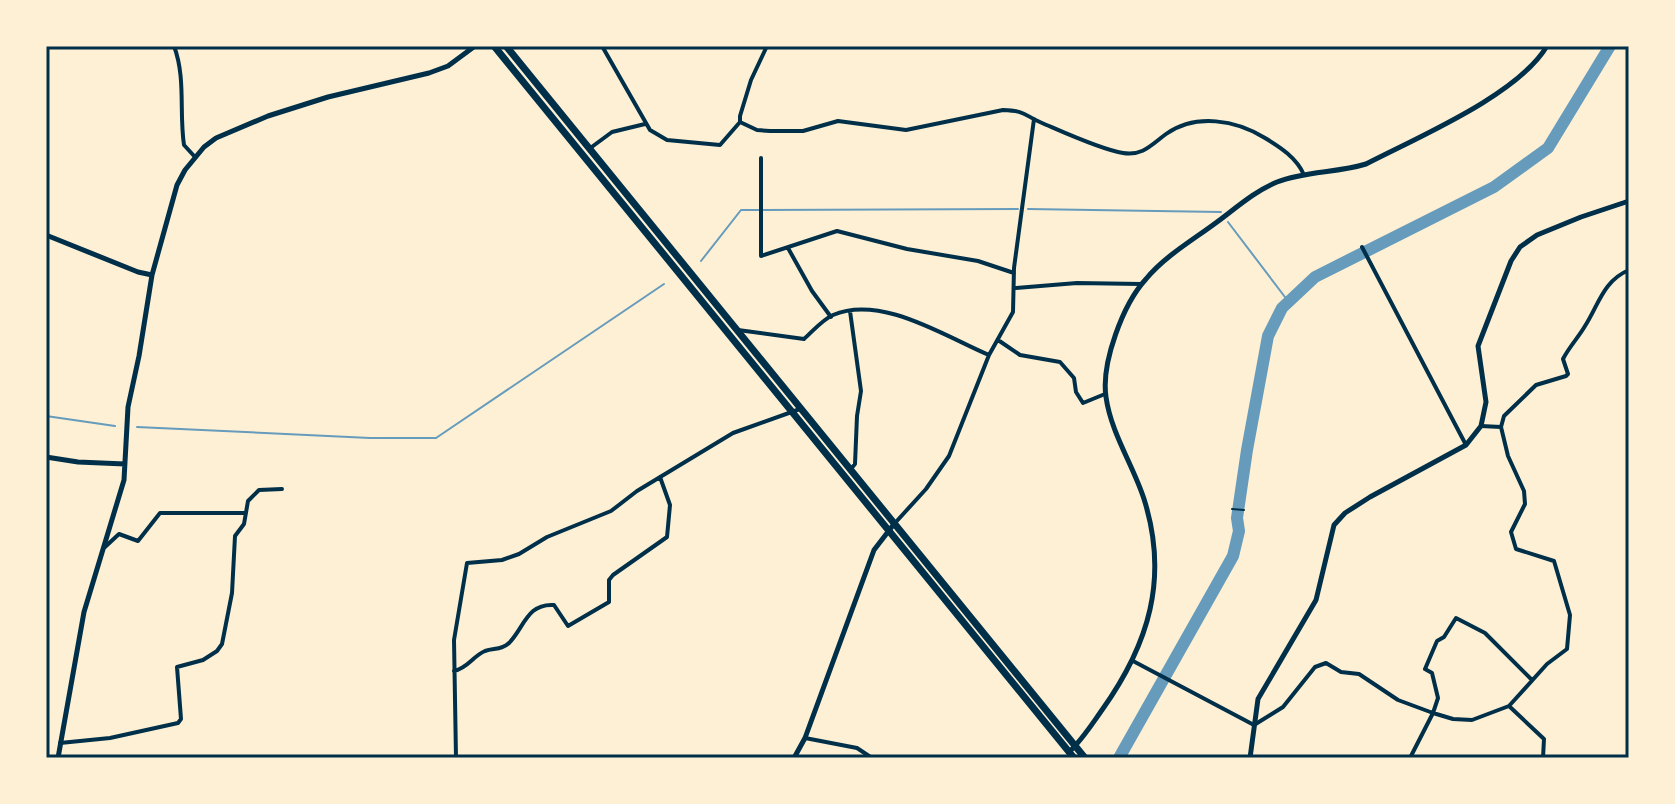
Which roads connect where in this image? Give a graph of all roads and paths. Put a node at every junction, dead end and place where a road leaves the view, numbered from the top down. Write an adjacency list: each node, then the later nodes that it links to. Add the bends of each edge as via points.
1 (174, 46): 12 (street, via 184,145)
2 (475, 46): 12 (street, via 429,73 277,112 216,138)
3 (494, 46): 30 (highway)
4 (506, 46): 11 (highway)
5 (602, 46): 10 (street)
6 (767, 46): 9 (street)
7 (1547, 46): 14 (street, via 1513,85 1421,135 1366,164)
8 (1034, 119): 9 (street, via 1029,113 1003,110 906,130 838,121 803,131 770,131); 14 (street, via 1127,154 1151,148 1186,126 1234,122 1283,150); 20 (street)
9 (740, 122): 10 (street, via 720,145 667,140)
10 (645, 124): 11 (street, via 612,132)
11 (589, 149): 26 (highway)
12 (195, 157): 21 (street, via 177,185)
13 (761, 158): 18 (street, via 761,256)
14 (1304, 175): 22 (street, via 1250,197)
15 (1629, 201): 31 (street, via 1537,235 1520,247 1478,346 1486,402)
16 (46, 235): 21 (street)
17 (1362, 247): 33 (street)
18 (788, 248): 20 (street, via 837,231); 25 (street)
19 (1629, 270): 32 (street, via 1605,287 1570,346 1563,359 1568,374 1536,385 1504,416)
20 (1014, 273): 23 (street)
21 (152, 275): 35 (street, via 129,395)
22 (1141, 284): 23 (street); 29 (street, via 1113,343)
23 (1015, 288): 27 (street, via 1013,312)
24 (850, 311): 25 (street); 28 (street, via 905,318); 36 (street, via 861,391 855,464)
25 (831, 317): 26 (street, via 804,339)
26 (736, 330): 30 (highway)
27 (998, 340): 28 (street); 29 (street, via 1020,355 1060,362 1074,378 1083,403)
28 (989, 355): 42 (street, via 949,456)
29 (1105, 394): 44 (street, via 1143,495 1154,547 1151,606)
30 (797, 411): 36 (highway); 37 (street, via 733,433); 42 (highway)
31 (1481, 426): 32 (street); 33 (street)
32 (1501, 427): 46 (street, via 1524,491 1512,542 1516,549 1554,561 1570,615 1567,649)
33 (1466, 445): 49 (street, via 1358,505 1334,525 1316,600 1258,699)
34 (46, 457): 35 (street)
35 (125, 464): 43 (street)
36 (850, 470): 42 (highway)
37 (660, 477): 45 (street, via 611,511 519,554 467,563); 45 (street, via 670,505 667,537 613,575 609,602 568,626 554,605 531,611 505,646 485,651)
38 (282, 489): 41 (street, via 252,494)
39 (1232, 509): 40 (path)
40 (1244, 510)
41 (246, 513): 43 (street, via 160,513 138,541 119,534); 51 (street, via 234,541 232,593 222,644 203,660 177,667 178,723)
42 (891, 528): 50 (street, via 874,550); 52 (highway)
43 (103, 548): 51 (street, via 84,612)
44 (1133, 661): 49 (street); 52 (street)
45 (454, 671): 54 (street)
46 (1532, 680): 47 (street); 48 (street, via 1485,633 1456,618 1437,641 1425,669 1432,673 1438,698)
47 (1509, 706): 48 (street, via 1472,720); 60 (street, via 1544,739)
48 (1433, 713): 49 (street, via 1398,700 1359,674 1326,663 1315,667 1283,707); 59 (street)
49 (1254, 725): 58 (street)
50 (805, 738): 55 (street); 56 (street, via 857,748)
51 (60, 743): 53 (street)
52 (1073, 752): 57 (highway)
53 (58, 758)
54 (456, 758)
55 (794, 758)
56 (872, 758)
57 (1085, 758)
58 (1250, 758)
59 (1410, 758)
60 (1543, 758)

